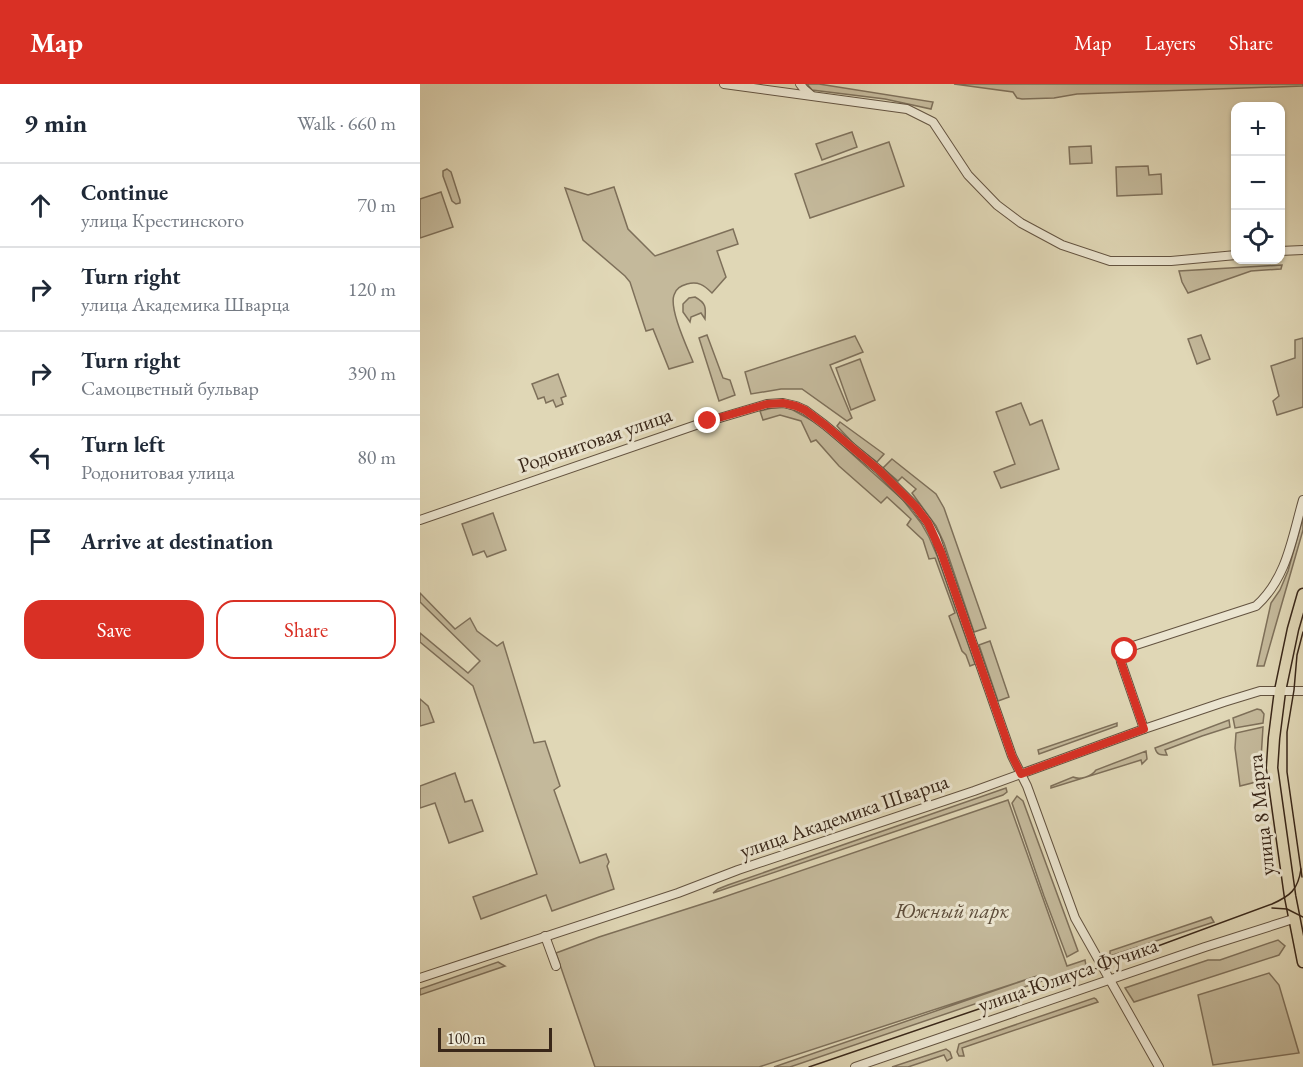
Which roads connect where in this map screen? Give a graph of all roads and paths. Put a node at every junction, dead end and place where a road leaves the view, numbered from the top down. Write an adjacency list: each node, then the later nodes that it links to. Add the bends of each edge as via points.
1 (724, 84): 3 (street)
2 (800, 84): 3 (street)
3 (814, 96): 6 (street, via 907,109 933,122 968,174 997,205 1062,245 1110,261)
4 (1303, 250): 5 (street)
5 (1285, 251)
6 (1231, 255)
7 (1303, 500): 12 (street, via 1285,565 1268,596 1256,606 1133,646 1120,656)
8 (420, 520): 13 (street, Родонитовая улица, via 696,425 767,404 796,406 879,470 928,523)
9 (1303, 594): 10 (main road, улица 8 Марта)
10 (1280, 691): 11 (street, улица Академика Шварца); 12 (street, улица Академика Шварца, via 1260,691); 14 (main road, улица 8 Марта, via 1272,768)
11 (1303, 691)
12 (1144, 729): 13 (street, улица Академика Шварца)
13 (1021, 774): 15 (street, улица Академика Шварца); 19 (street, via 1075,918)
14 (1293, 919): 16 (main road, улица 8 Марта); 19 (street, улица Юлиуса Фучика)
15 (545, 936): 17 (street); 18 (street, улица Академика Шварца)
16 (1303, 962)
17 (556, 966)
18 (420, 978)
19 (1109, 980): 20 (street, улица Юлиуса Фучика); 21 (street)
20 (855, 1067)
21 (1159, 1067)

